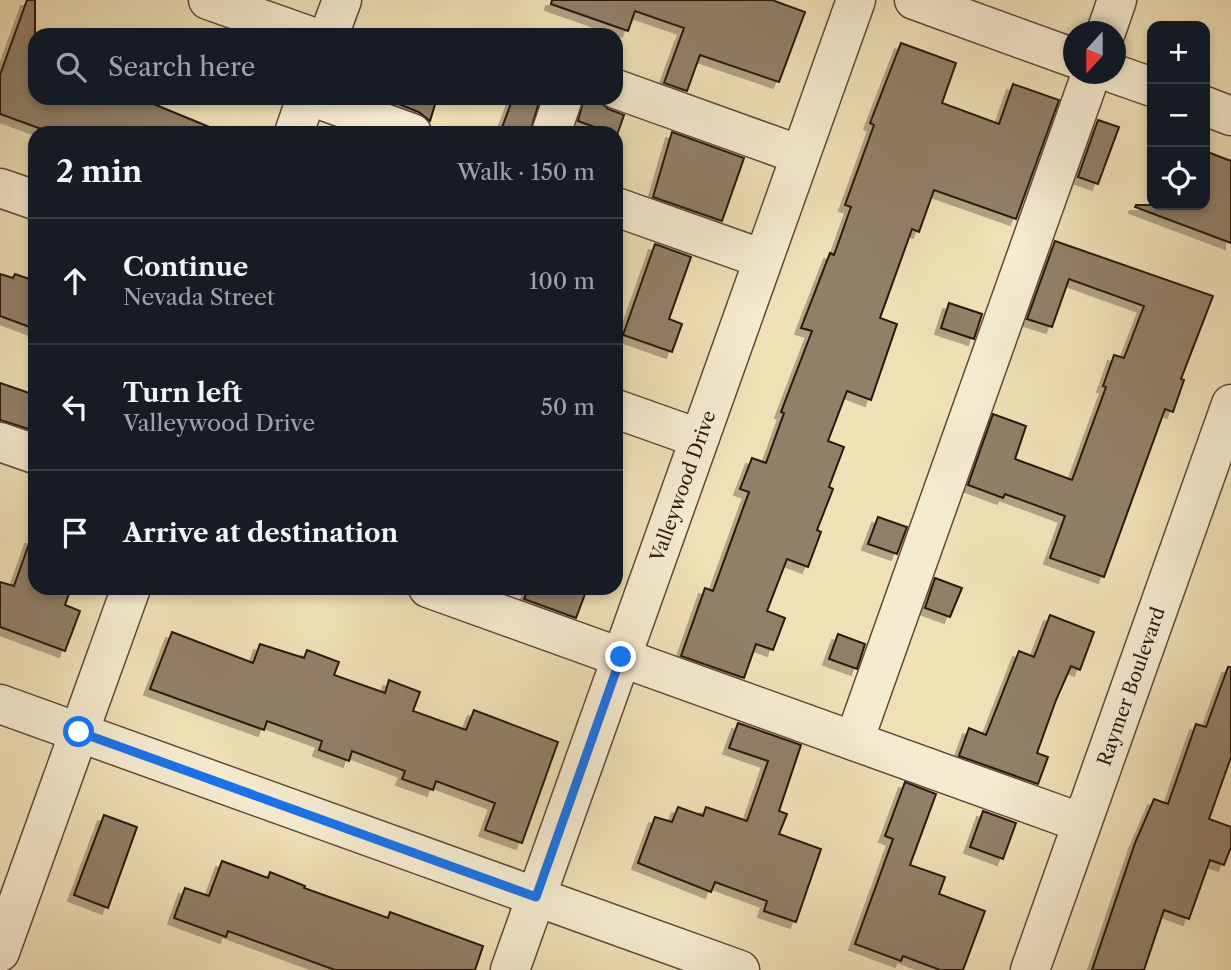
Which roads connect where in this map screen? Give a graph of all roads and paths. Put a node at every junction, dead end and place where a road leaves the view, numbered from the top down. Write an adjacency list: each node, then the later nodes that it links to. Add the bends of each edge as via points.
1 (208, 0): 7 (street)
2 (342, 0): 8 (street)
3 (856, 0): 22 (street, Valleywood Drive)
4 (914, 0): 9 (street)
5 (1117, 0): 6 (street)
6 (1110, 21)
7 (287, 28)
8 (332, 28)
9 (1063, 54)
10 (1126, 78): 12 (street)
11 (1087, 84): 37 (street)
12 (1147, 85)
13 (623, 92): 22 (street)
14 (304, 105): 19 (street)
15 (334, 105): 20 (street)
16 (561, 105): 21 (street)
17 (1210, 108): 18 (street)
18 (1231, 116)
19 (296, 126)
20 (393, 126)
21 (553, 126)
22 (800, 155): 26 (street, Valleywood Drive)
23 (0, 188): 24 (street)
24 (28, 198)
25 (623, 209): 26 (street)
26 (762, 259): 29 (street, Valleywood Drive)
27 (1231, 404): 38 (street, Raymer Boulevard)
28 (623, 411): 29 (street)
29 (698, 438): 34 (street, Valleywood Drive)
30 (0, 442): 31 (street)
31 (28, 452)
32 (128, 595): 36 (street)
33 (448, 595): 34 (street)
34 (621, 657): 37 (street); 39 (street, Valleywood Drive)
35 (0, 704): 36 (street)
36 (79, 732): 39 (street); 40 (street)
37 (854, 741): 38 (street)
38 (1082, 823): 43 (street, Raymer Boulevard)
39 (536, 897): 41 (street, Valleywood Drive); 42 (street)
40 (0, 952)
41 (510, 970)
42 (740, 970)
43 (1030, 970)

